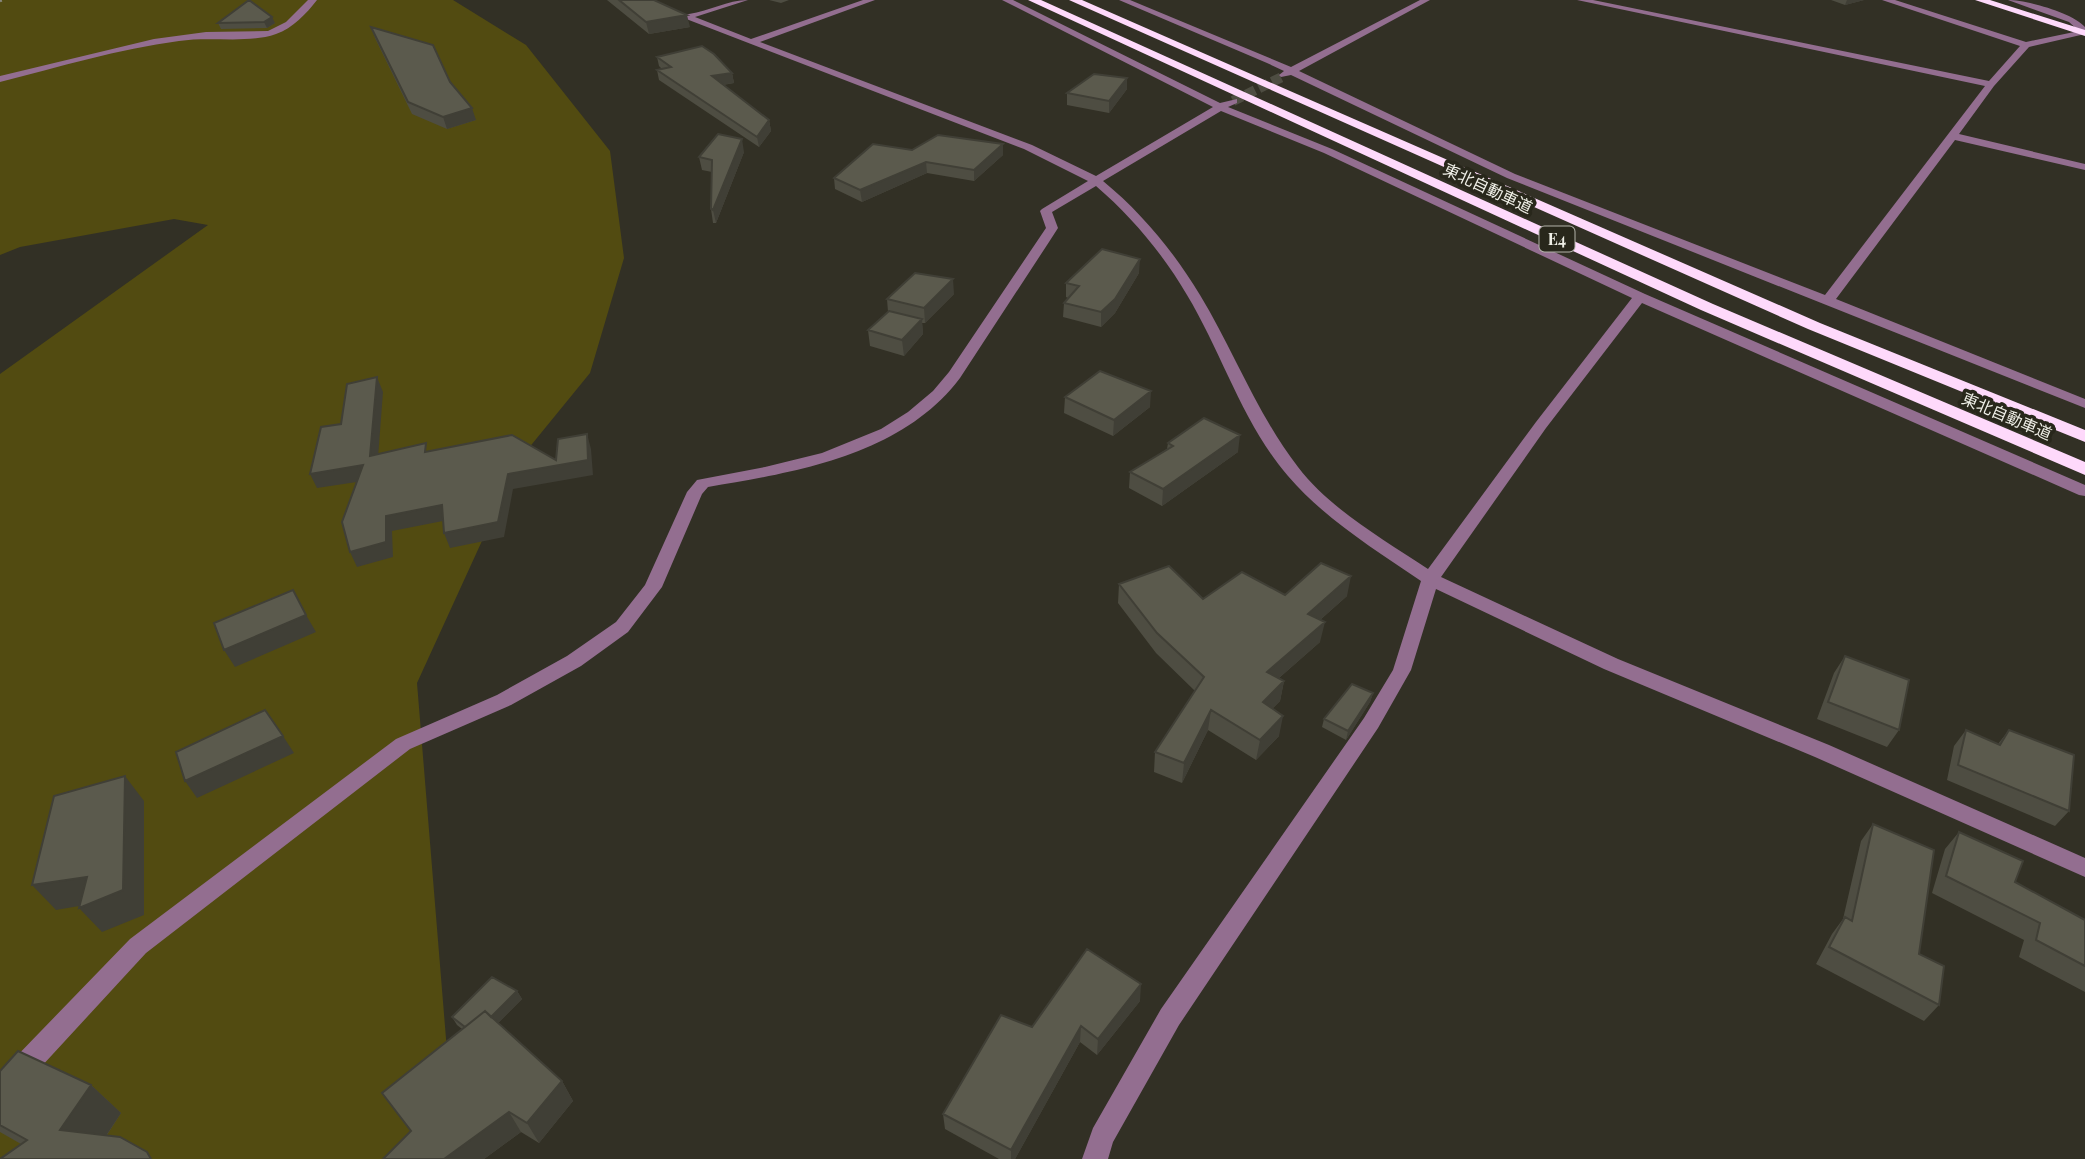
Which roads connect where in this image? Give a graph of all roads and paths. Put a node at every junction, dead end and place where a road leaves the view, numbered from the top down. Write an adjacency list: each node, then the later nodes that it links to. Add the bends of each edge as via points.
1 (313, 0): 19 (street, via 287,26 270,34 166,41 81,56)
2 (641, 0): 14 (street)
3 (744, 0): 14 (street)
4 (872, 0): 16 (street)
5 (1006, 0): 22 (street)
6 (1033, 0): 30 (highway, 東北自動車道 / E4, via 1707,307)
7 (1074, 0): 29 (highway, 東北自動車道 / E4, via 1649,255)
8 (1123, 0): 18 (street)
9 (1426, 0): 18 (street)
10 (1581, 0): 20 (street)
11 (1886, 0): 17 (street)
12 (1980, 0): 15 (highway)
13 (2012, 0): 15 (street, via 2071,20)
14 (687, 17): 16 (street)
15 (2084, 33): 17 (street)
16 (754, 41): 25 (street, via 1028,147)
17 (2025, 45): 20 (street)
18 (1286, 74): 27 (street, via 1511,176)
19 (0, 79)
20 (1991, 83): 23 (street)
21 (1233, 101): 22 (street)
22 (1220, 107): 25 (street); 26 (street, via 1328,150)
23 (1953, 136): 24 (street); 27 (street)
24 (2085, 167)
25 (1095, 180): 32 (street, via 1132,211 1173,264 1194,295 1254,413 1293,471 1341,518); 34 (street, via 1046,211 1052,228 939,394 902,424 849,450 772,472 703,483 653,587 622,627 575,661 504,700 403,744 138,946 20,1070)
26 (1640, 297): 31 (street); 32 (street)
27 (1827, 302): 28 (street)
28 (2085, 404)
29 (2085, 437)
30 (2085, 469)
31 (2085, 491)
32 (1430, 579): 33 (street, via 1611,664); 35 (street, via 1402,670 1371,723 1170,1017 1102,1137)
33 (2085, 868)
34 (0, 1104)
35 (1095, 1159)

